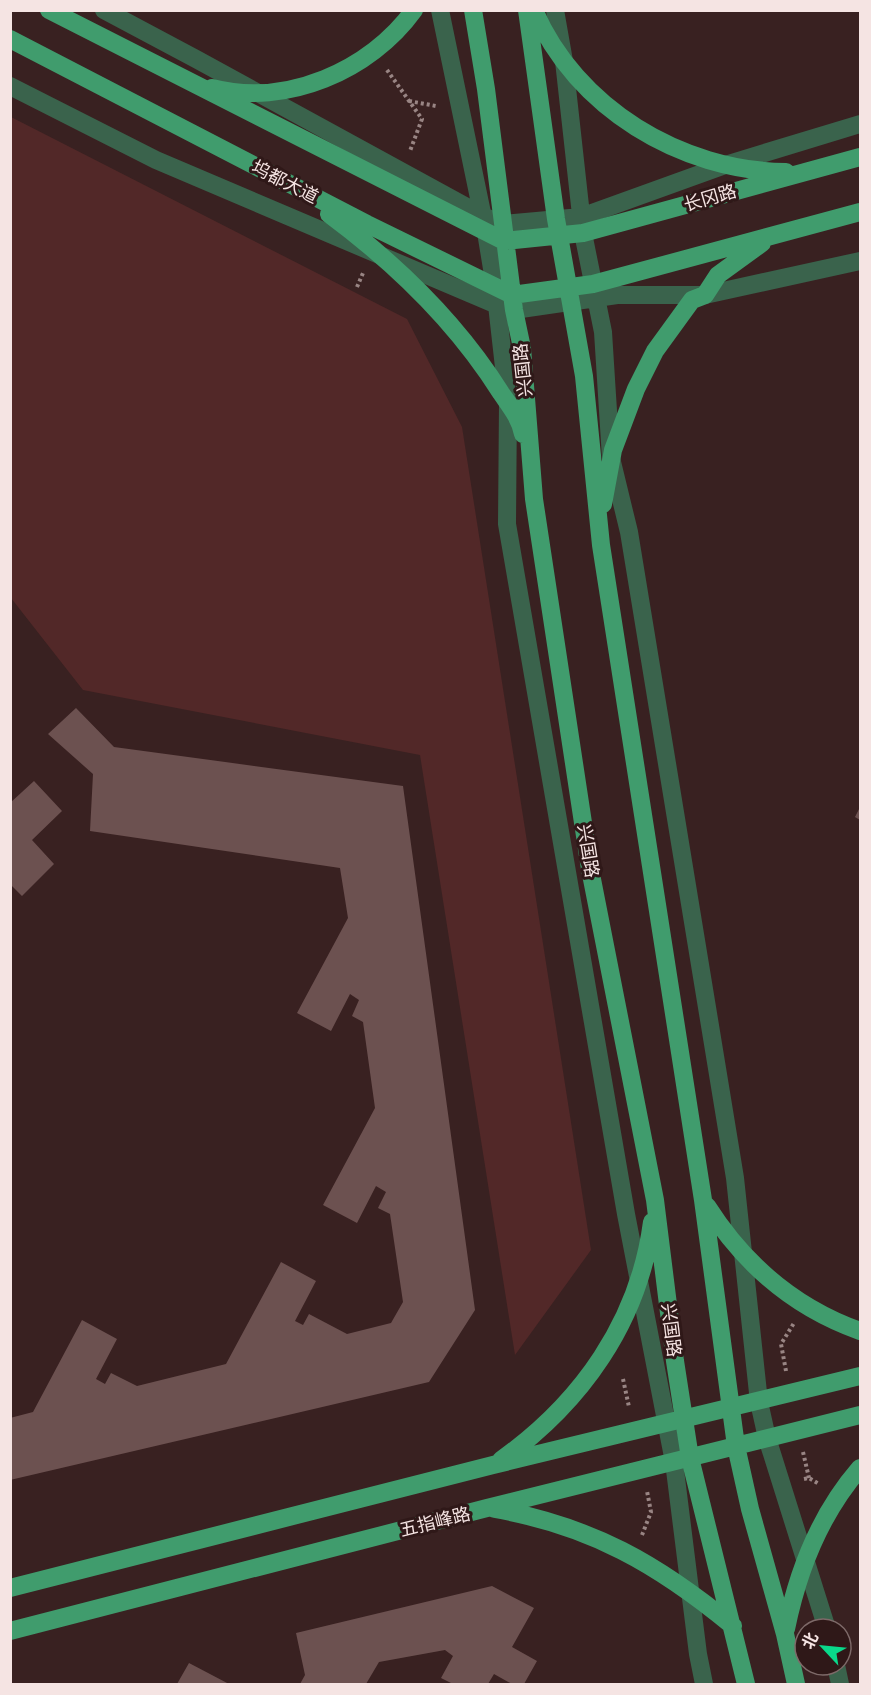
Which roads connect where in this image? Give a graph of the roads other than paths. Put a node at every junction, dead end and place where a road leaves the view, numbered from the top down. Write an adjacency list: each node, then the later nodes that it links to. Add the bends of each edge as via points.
1 (49, 10): 11 (main road)
2 (104, 10): 13 (street)
3 (414, 10): 13 (main road, via 374,51 335,75 307,85)
4 (440, 10): 22 (street)
5 (473, 10): 22 (main road, 兴国路, via 486,89)
6 (527, 10): 21 (main road)
7 (534, 10): 10 (main road)
8 (555, 10): 10 (street)
9 (10, 39): 15 (main road, 坞都大道)
10 (564, 61): 17 (main road, via 610,109 634,127 698,158); 20 (street)
11 (188, 82): 13 (main road, via 218,90); 22 (main road)
12 (10, 86): 24 (street, via 156,159)
13 (257, 92): 22 (street)
14 (861, 124): 17 (street)
15 (219, 148): 24 (main road, via 309,200); 29 (main road, 坞都大道)
16 (861, 157): 18 (main road, 长冈路)
17 (725, 165): 18 (main road, via 767,172); 20 (street)
18 (802, 172): 20 (main road, 长冈路)
19 (861, 212): 23 (main road)
20 (582, 225): 21 (main road, 长冈路); 26 (street)
21 (558, 228): 22 (main road); 27 (main road)
22 (494, 229): 29 (main road, 兴国路)
23 (778, 233): 26 (main road); 28 (main road, via 718,274)
24 (380, 255): 29 (street); 30 (main road, via 428,300)
25 (861, 261): 28 (street)
26 (594, 291): 27 (main road); 28 (street, via 617,296); 31 (street, via 603,332)
27 (569, 295): 29 (main road); 33 (main road, via 584,376)
28 (705, 295): 31 (main road, via 692,300 650,360)
29 (505, 300): 30 (street); 32 (main road, 兴国路, via 522,348)
30 (508, 404): 32 (main road, via 521,423); 37 (street, via 507,524)
31 (611, 458): 33 (main road, via 601,513); 36 (street, via 629,532 735,1178)
32 (534, 499): 34 (main road, 兴国路, via 590,869)
33 (601, 545): 35 (main road)
34 (655, 1200): 37 (main road); 43 (main road, 兴国路)
35 (703, 1200): 36 (main road); 41 (main road)
36 (743, 1255): 38 (main road, via 796,1300); 40 (street)
37 (639, 1277): 43 (street); 47 (main road, via 613,1339 580,1388 549,1423)
38 (861, 1331)
39 (861, 1376): 40 (main road)
40 (759, 1402): 41 (main road); 44 (street)
41 (731, 1409): 43 (main road); 45 (main road)
42 (861, 1415): 44 (main road, 五指峰路)
43 (675, 1421): 46 (main road, 兴国路); 47 (main road)
44 (766, 1438): 45 (main road, 五指峰路); 50 (street)
45 (736, 1446): 46 (main road, 五指峰路); 56 (main road)
46 (682, 1460): 49 (main road, 五指峰路); 52 (street); 54 (main road, 兴国路)
47 (493, 1465): 51 (main road)
48 (861, 1468): 50 (main road, via 834,1503)
49 (487, 1508): 52 (main road, via 557,1523 590,1535 622,1549); 55 (main road, 五指峰路)
50 (805, 1559): 53 (street); 56 (main road)
51 (10, 1588)
52 (690, 1591): 54 (main road); 57 (street)
53 (823, 1617)
54 (733, 1626): 58 (main road, 兴国路)
55 (10, 1631)
56 (785, 1634): 59 (main road)
57 (704, 1684)
58 (746, 1684)
59 (796, 1684)

